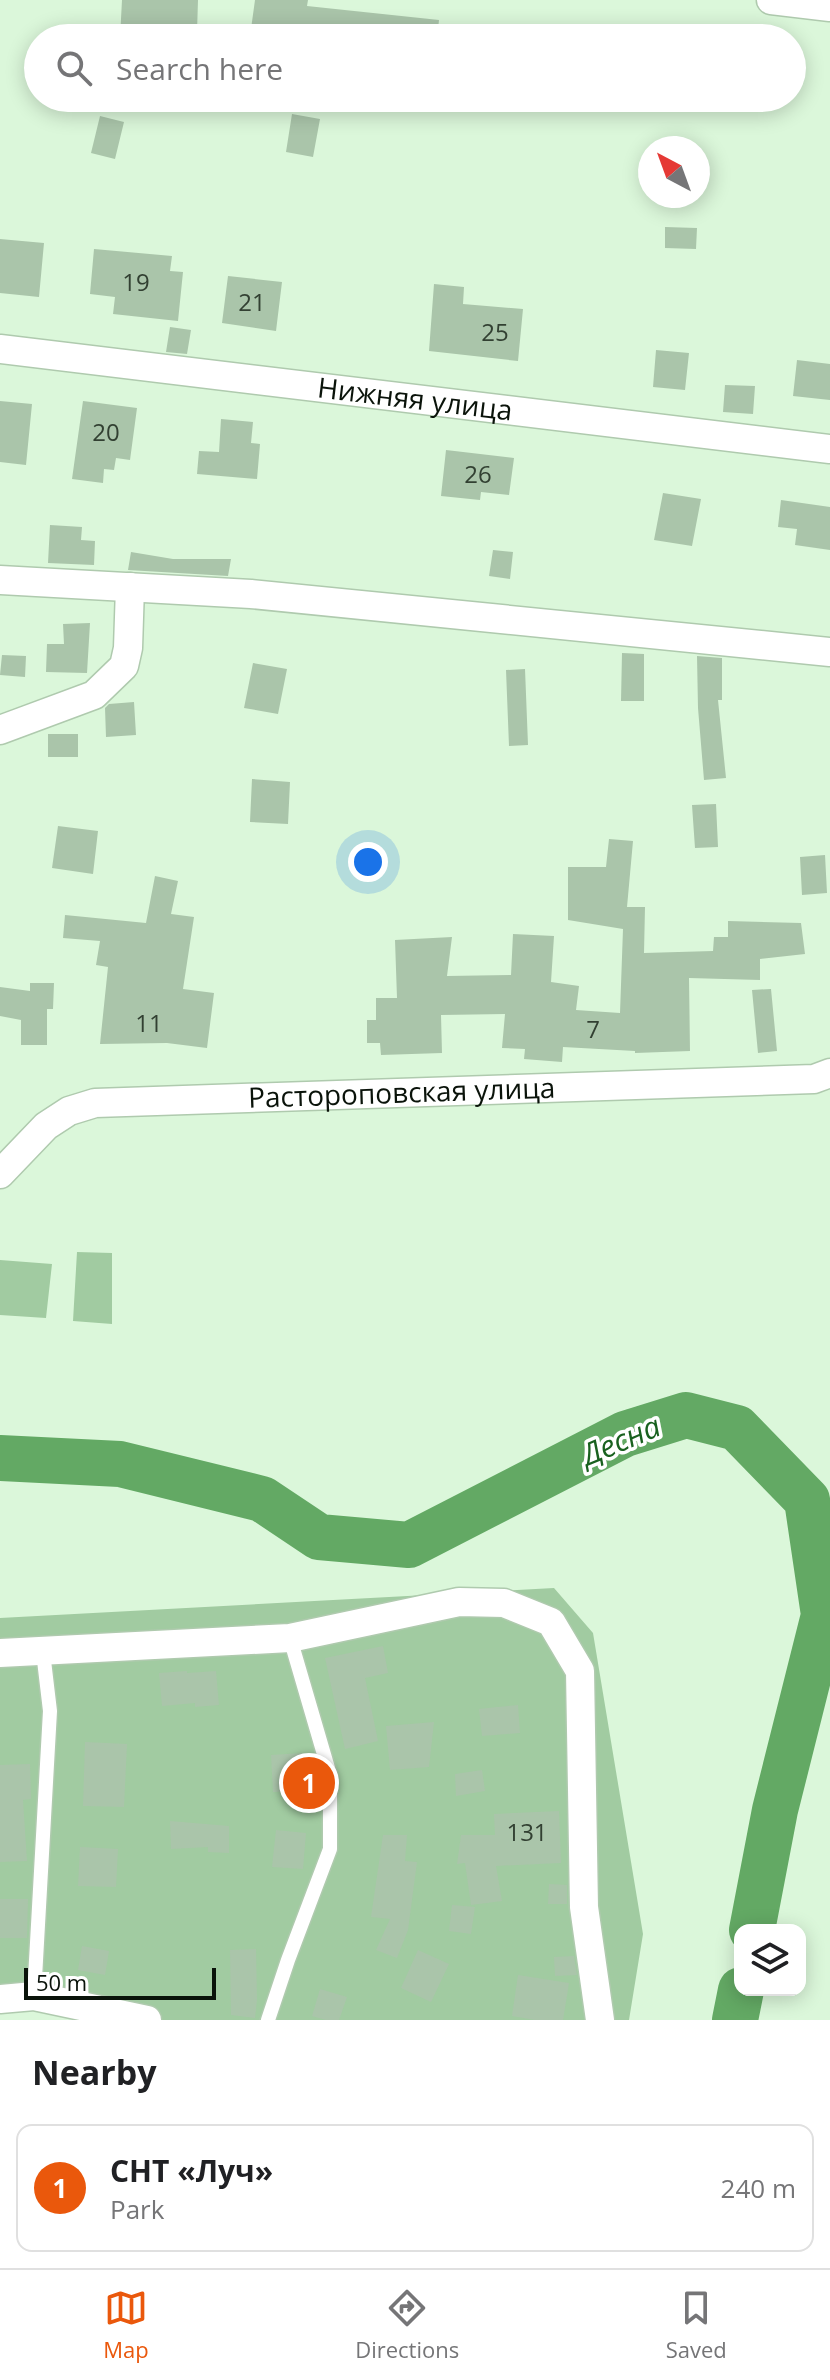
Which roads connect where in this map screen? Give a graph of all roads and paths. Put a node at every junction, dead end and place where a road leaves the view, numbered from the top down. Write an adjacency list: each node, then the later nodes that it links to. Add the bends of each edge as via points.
1 (771, 0): 2 (street)
2 (830, 7)
3 (0, 349): 4 (street, Нижняя улица)
4 (830, 449)
5 (0, 580): 6 (street)
6 (130, 587): 7 (street, via 251,594); 8 (street, via 124,666 94,695)
7 (830, 652)
8 (0, 730)
9 (830, 1073): 10 (street, Растороповская улица, via 814,1079 95,1103 46,1126)
10 (0, 1174)
11 (290, 1638): 12 (street); 17 (lane, via 330,1775 330,1849); 18 (street, via 459,1602 504,1603 551,1622 580,1671 584,1907)
12 (43, 1652): 13 (street); 14 (lane, via 50,1711)
13 (0, 1653)
14 (34, 1996): 15 (street); 16 (street)
15 (0, 1999)
16 (147, 2020)
17 (268, 2020)
18 (600, 2020)

